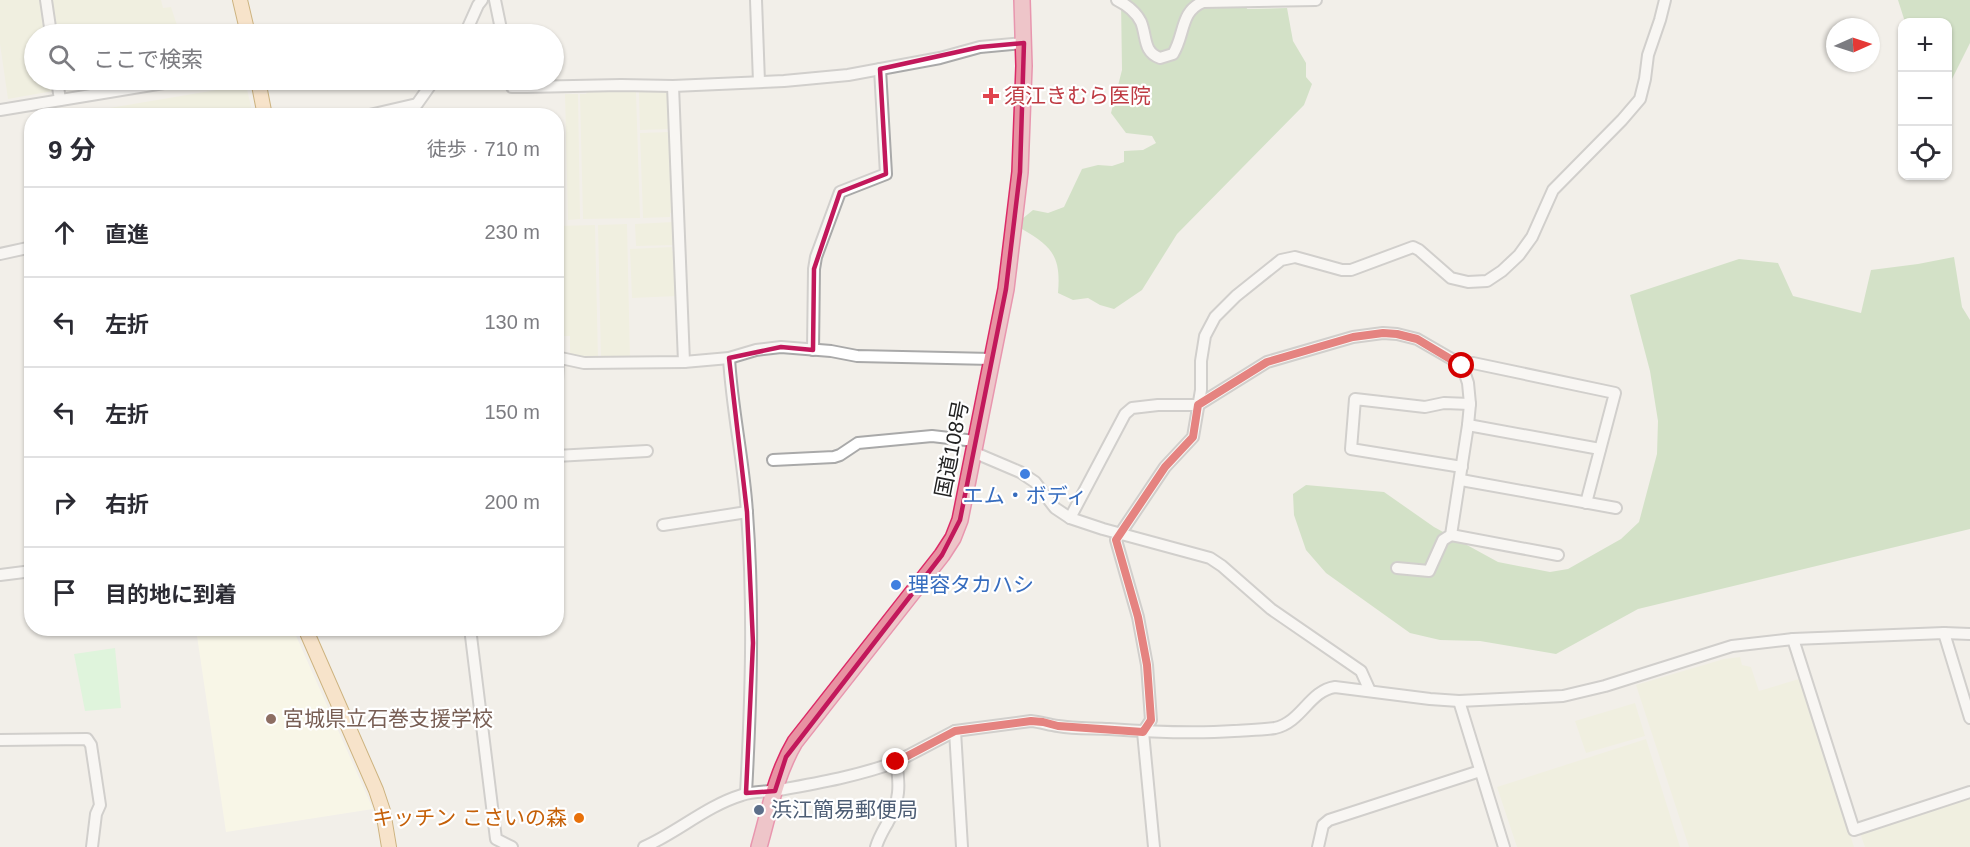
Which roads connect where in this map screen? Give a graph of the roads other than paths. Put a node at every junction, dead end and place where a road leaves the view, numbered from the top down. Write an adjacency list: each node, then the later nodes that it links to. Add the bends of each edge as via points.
1 (46, 0): 11 (street)
2 (240, 0): 12 (main road)
3 (482, 0): 13 (street)
4 (495, 0): 14 (street)
5 (756, 0): 17 (street)
6 (1022, 0): 15 (highway, 国道108号)
7 (1117, 0): 10 (street, via 1134,12 1150,54 1160,58 1173,54 1188,12 1197,4 1215,0)
8 (1316, 0): 10 (street)
9 (1665, 0): 37 (street, via 1648,55 1640,99 1553,190 1532,237 1502,271 1487,281 1451,278 1413,247 1351,270 1295,257 1281,260 1215,317 1205,336)
10 (1292, 1)
11 (50, 24)
12 (246, 24)
13 (470, 24)
14 (500, 24)
15 (1024, 43): 16 (street, via 980,47); 33 (highway, 国道108号, via 1020,172 1006,289)
16 (880, 69): 17 (street); 30 (street, via 886,174 840,192 816,257)
17 (759, 82): 19 (street)
18 (564, 86): 19 (street)
19 (673, 86): 34 (street)
20 (58, 90): 24 (street)
21 (121, 90): 24 (street)
22 (260, 90): 25 (main road)
23 (427, 90): 26 (street, via 417,104)
24 (60, 100): 27 (street)
25 (263, 108)
26 (400, 108)
27 (0, 110)
28 (24, 249): 29 (street)
29 (0, 254)
30 (813, 351): 31 (street, via 781,347); 33 (street, via 857,356)
31 (729, 358): 34 (street); 48 (street)
32 (564, 359): 34 (street, via 584,363)
33 (992, 359): 39 (highway, 国道108号)
34 (684, 362)
35 (1462, 366): 36 (street); 37 (street, via 1417,339 1383,333 1353,337 1267,362); 40 (street, via 1473,363 1615,393)
36 (1470, 404): 38 (street); 44 (street, via 1425,407 1355,399 1351,449)
37 (1198, 405): 49 (street, via 1132,408 1125,414); 51 (street, via 1193,437 1165,467)
38 (1468, 424): 40 (street); 44 (street)
39 (974, 446): 43 (street, via 932,436 858,443 834,457); 49 (street, via 1035,482 1055,508); 70 (highway, 国道108号, via 953,538 795,742)
40 (1600, 449): 46 (street)
41 (646, 451): 42 (street)
42 (564, 456)
43 (773, 460)
44 (1462, 467): 45 (street)
45 (1461, 480): 46 (street); 52 (street)
46 (1586, 503): 47 (street)
47 (1616, 508)
48 (747, 512): 50 (street); 72 (street, via 753,643)
49 (1070, 518): 51 (street)
50 (663, 525)
51 (1120, 533): 62 (street, via 1209,558 1222,566 1271,609 1361,671); 66 (street, via 1116,540 1147,665 1151,720)
52 (1451, 535): 53 (street); 54 (street, via 1443,540 1430,571)
53 (1558, 555)
54 (1397, 568)
55 (24, 572): 56 (street)
56 (0, 575)
57 (1944, 633): 58 (street); 61 (street); 64 (street)
58 (1970, 634)
59 (309, 636): 74 (main road, via 376,790)
60 (471, 636): 75 (street, via 496,839)
61 (1793, 639): 63 (street, via 1732,646 1580,693); 71 (street, via 1854,830)
62 (1370, 691): 63 (street); 66 (street, via 1325,689 1299,715 1276,728)
63 (1459, 700): 69 (street)
64 (1970, 718)
65 (955, 731): 66 (street, via 1031,721); 68 (street); 79 (street)
66 (1143, 732): 80 (street)
67 (0, 740): 73 (street, via 87,739 100,806)
68 (896, 762): 70 (street, via 863,774); 78 (street, via 899,798)
69 (1480, 771): 81 (street, via 1329,820 1323,825); 82 (street)
70 (776, 791): 72 (street); 77 (highway, 国道108号)
71 (1970, 792)
72 (746, 793): 76 (street, via 725,800)
73 (92, 847)
74 (389, 847)
75 (512, 847)
76 (644, 847)
77 (759, 847)
78 (876, 847)
79 (962, 847)
80 (1154, 847)
81 (1318, 847)
82 (1504, 847)

